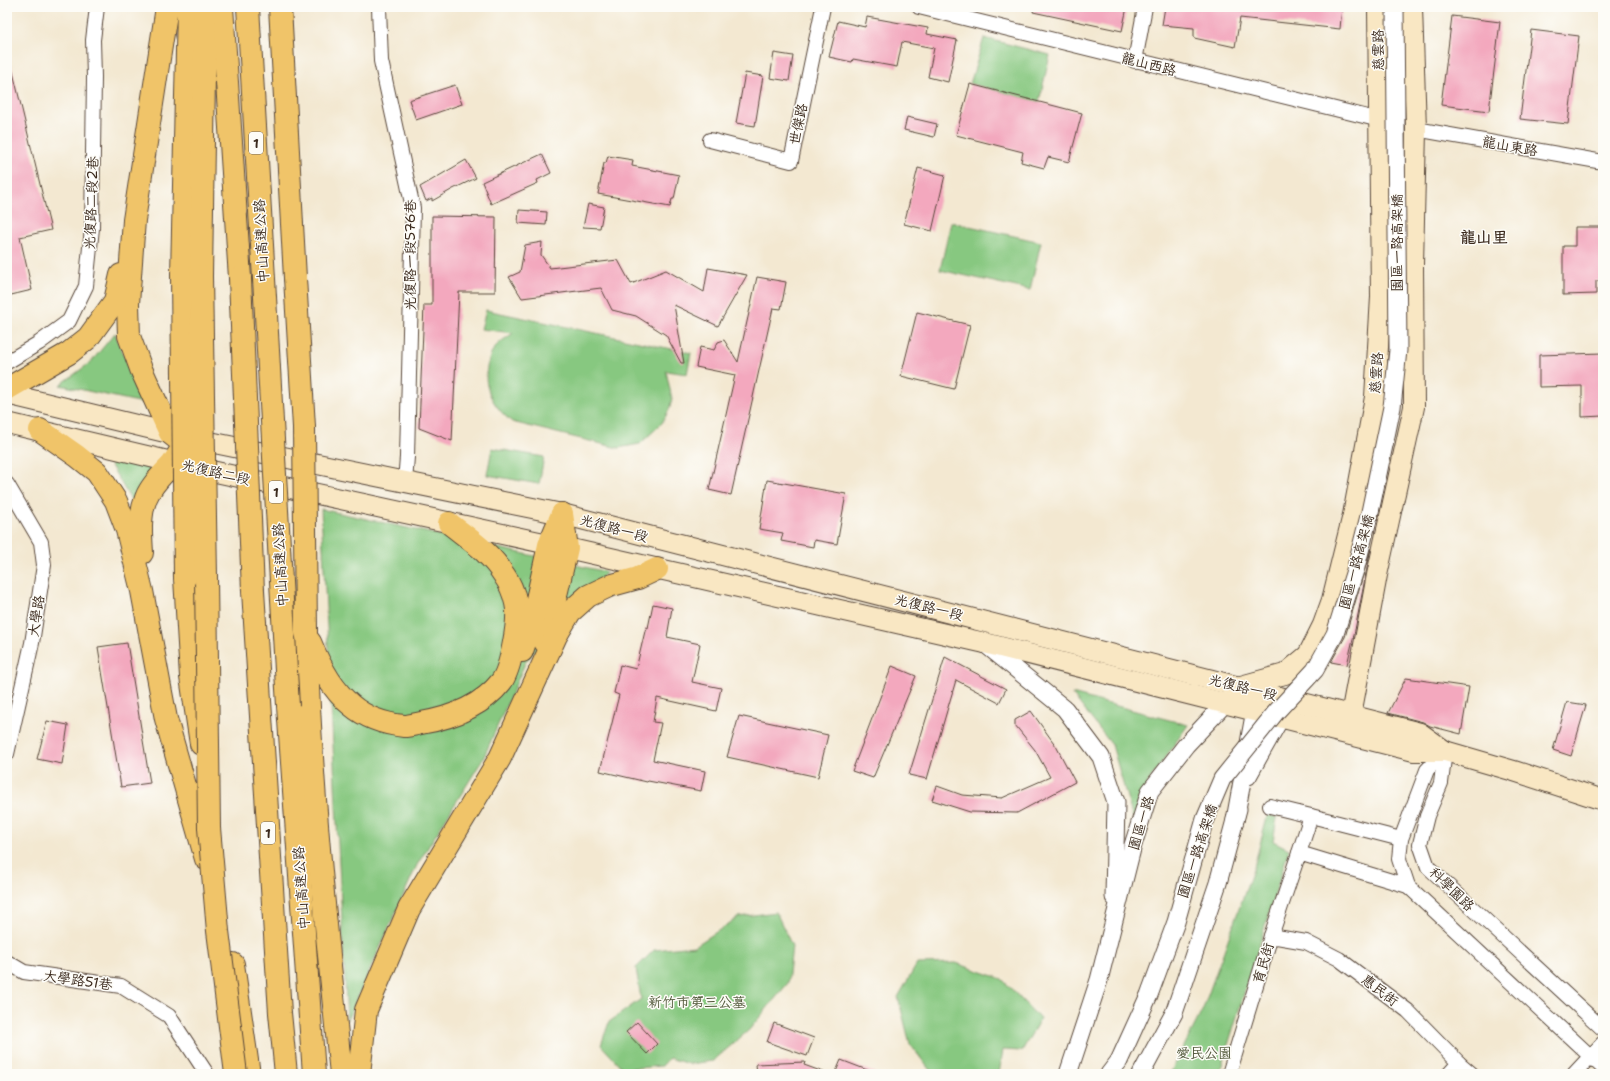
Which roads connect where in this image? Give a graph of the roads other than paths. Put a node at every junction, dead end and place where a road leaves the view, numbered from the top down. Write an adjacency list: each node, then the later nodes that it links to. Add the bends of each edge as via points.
1 (97, 7): 24 (street, 光復路二段2巷, via 93,40 92,228 86,286 69,321)
2 (167, 7): 20 (highway)
3 (188, 7): 21 (highway)
4 (205, 7): 21 (highway)
5 (222, 7): 68 (highway, 中山高速公路 / 1, bridge, via 240,278 253,591)
6 (248, 7): 69 (highway, 中山高速公路 / 1, bridge, via 288,706)
7 (280, 7): 37 (highway, bridge, via 304,427)
8 (379, 7): 30 (street, 光復路一段576巷, via 381,61 413,208)
9 (822, 7): 18 (street, 世傑路, via 791,160)
10 (919, 7): 15 (street, 龍山西路)
11 (1145, 7): 15 (street)
12 (1378, 7): 16 (main road, 慈雲路)
13 (1395, 7): 64 (street, 園區一路高架橋, bridge, via 1398,350 1392,407 1356,567 1335,634 1316,670 1276,712 1222,779 1205,819 1176,922 1154,981)
14 (1412, 7): 17 (main road)
15 (1135, 61): 16 (street, 龍山西路)
16 (1380, 120): 23 (main road, 慈雲路)
17 (1416, 129): 19 (street, 龍山東路); 22 (main road)
18 (710, 140)
19 (1603, 162)
20 (134, 220): 25 (highway, via 115,301 88,338 69,353); 29 (highway, via 128,304 129,336 141,369)
21 (191, 275): 56 (highway, bridge, via 185,578 191,677); 66 (highway, bridge, via 206,570 209,828 218,931)
22 (1414, 284): 23 (street); 44 (main road, via 1414,407 1377,574)
23 (1380, 285): 40 (main road, 慈雲路, via 1375,397 1353,515 1332,600 1308,655 1285,674)
24 (7, 362)
25 (7, 389)
26 (7, 394): 29 (main road, 光復路二段)
27 (7, 423): 28 (main road, 光復路二段)
28 (40, 430): 29 (main road, 光復路二段); 36 (highway, via 97,472 112,495 127,530)
29 (182, 449): 30 (main road, 光復路二段); 33 (main road, 光復路二段); 36 (highway, via 146,498 141,521)
30 (405, 482): 32 (main road, 光復路一段)
31 (7, 484): 47 (street, 大學路, via 40,542 44,565 32,643)
32 (562, 514): 34 (highway); 40 (main road, 光復路一段)
33 (450, 523): 34 (main road, 光復路一段); 39 (highway, via 489,554 505,576 517,603 512,654)
34 (558, 546): 35 (main road, 光復路一段); 39 (highway, via 536,605 526,642 516,662); 42 (highway, via 547,634)
35 (657, 569): 38 (main road, 光復路一段); 42 (highway, via 588,596 570,612 556,636)
36 (142, 590): 56 (highway, via 166,719)
37 (306, 633): 39 (highway, via 333,685 351,705 377,720 405,726 435,721 480,701); 70 (highway, via 308,716)
38 (985, 644): 41 (main road, 光復路一段); 55 (street, via 1065,710 1101,757 1116,802)
39 (501, 681)
40 (1241, 686): 41 (street, 園區一路); 43 (street); 44 (main road, 光復路一段)
41 (1225, 703): 43 (main road, 光復路一段); 55 (street, 園區一路, via 1150,791)
42 (523, 710): 71 (highway, via 500,758 409,909 366,1010)
43 (1255, 710): 45 (main road, 光復路一段); 51 (street)
44 (1351, 715): 46 (main road, 光復路一段, via 1420,733)
45 (1281, 717): 46 (main road, 光復路一段, via 1414,751); 51 (street, via 1250,771)
46 (1445, 751): 48 (main road, 光復路一段); 52 (street, 科學園路, via 1427,770); 59 (street, 科學園路, via 1441,783 1427,816 1420,844 1428,867)
47 (7, 754)
48 (1603, 800)
49 (1270, 806): 50 (street)
50 (1311, 816): 52 (street); 53 (street)
51 (1235, 820): 73 (street, via 1218,883 1174,1013)
52 (1401, 839): 54 (street, 科學園路, via 1399,859)
53 (1299, 853): 54 (street, 科學園路); 57 (street, 育民街)
54 (1408, 886): 61 (street, 科學園路)
55 (1114, 928): 72 (street, 園區一路, via 1100,980)
56 (228, 934): 67 (highway)
57 (1271, 936): 62 (street, 惠民街, via 1306,942 1340,959 1408,1011); 74 (street, 育民街)
58 (7, 962): 65 (street, 大學路51巷, via 24,972 121,986 170,1016)
59 (1603, 1029)
60 (1603, 1042): 61 (street)
61 (1590, 1056): 63 (street, 科學園路); 77 (street)
62 (1459, 1063): 75 (street); 76 (street, 惠民街)
63 (1603, 1068)
64 (1114, 1070)
65 (207, 1074)
66 (236, 1074)
67 (249, 1074)
68 (286, 1074)
69 (314, 1074)
70 (341, 1074)
71 (359, 1074)
72 (1068, 1074)
73 (1141, 1074)
74 (1229, 1074)
75 (1448, 1074)
76 (1472, 1074)
77 (1574, 1074)

